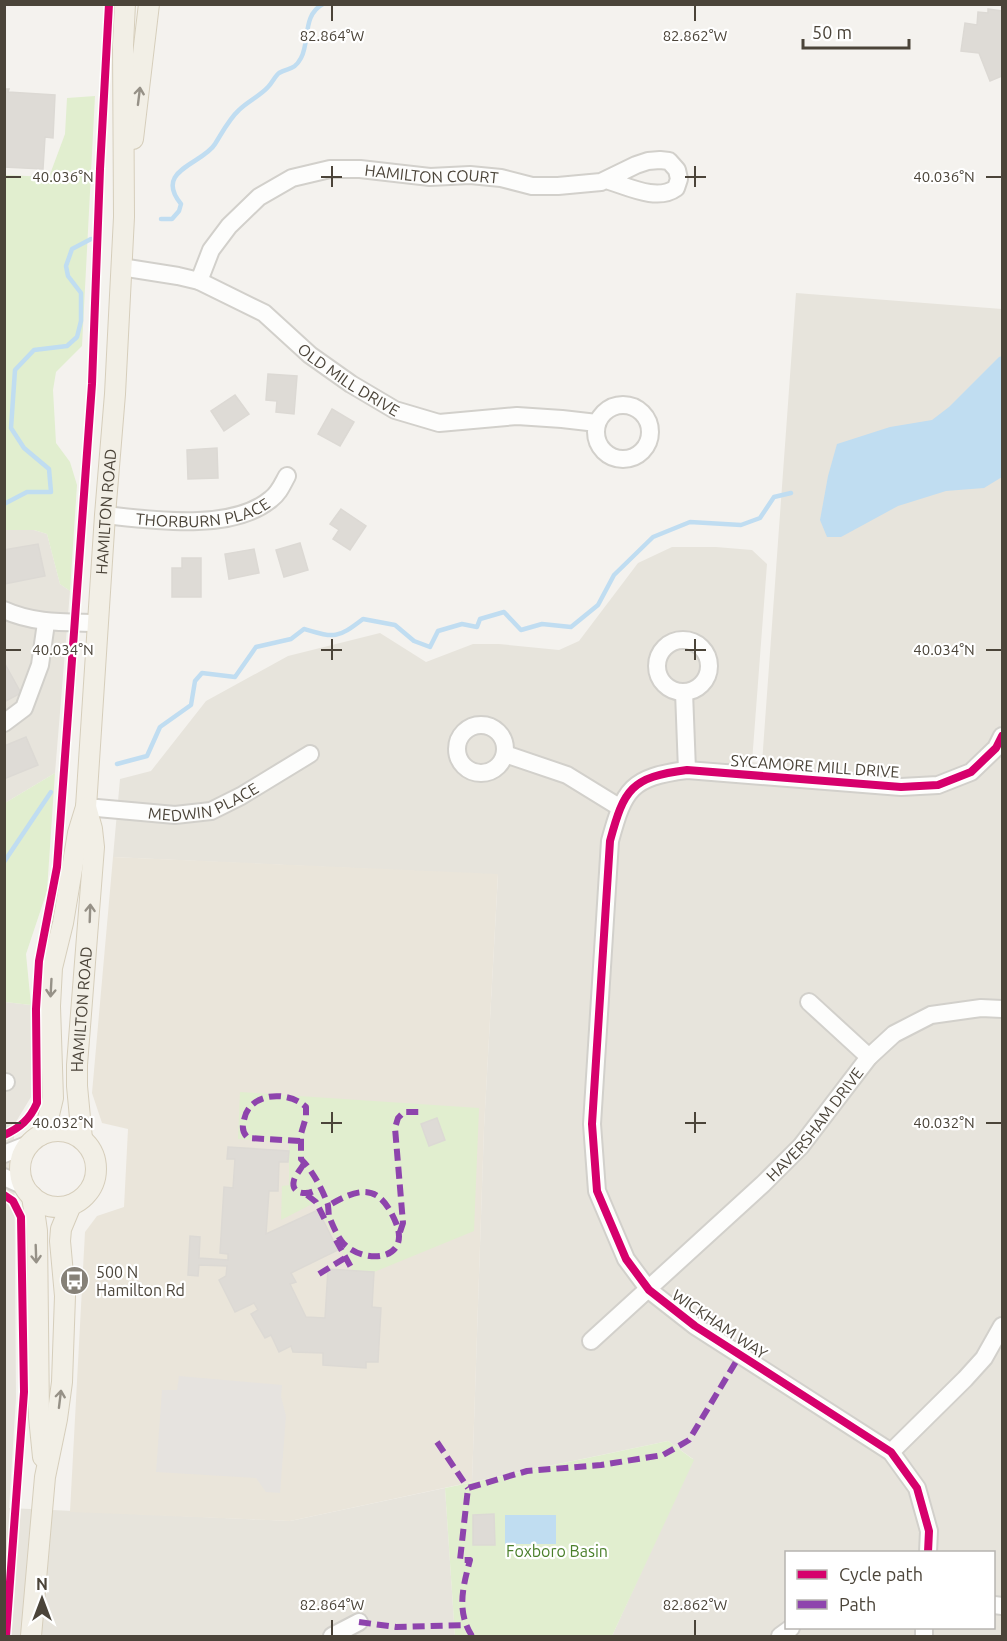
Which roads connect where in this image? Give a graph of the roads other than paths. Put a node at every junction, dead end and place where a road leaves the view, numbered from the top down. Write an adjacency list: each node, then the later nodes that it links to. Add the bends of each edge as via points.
1 (125, 4): 4 (main road, HAMILTON ROAD)
2 (149, 4): 4 (main road, HAMILTON ROAD, one-way to 2)
3 (606, 180): 6 (street, HAMILTON COURT, via 532,186 501,178 430,177 360,169 330,169 292,178 259,197 229,226 210,250)
4 (124, 216): 5 (main road, HAMILTON ROAD)
5 (121, 267): 6 (street, OLD MILL DRIVE); 9 (main road, HAMILTON ROAD)
6 (199, 281): 7 (street, OLD MILL DRIVE, via 264,313 310,355 395,410 439,423 517,416)
7 (597, 423)
8 (287, 476): 9 (street, THORBURN PLACE, via 280,490 264,505 228,517 177,520)
9 (105, 515): 12 (main road, HAMILTON ROAD)
10 (4, 610): 11 (street)
11 (46, 623): 12 (street); 14 (street, via 40,665 24,708)
12 (98, 623): 19 (main road, HAMILTON ROAD)
13 (684, 692): 18 (street)
14 (4, 723)
15 (1002, 736): 18 (street, SYCAMORE MILL DRIVE, via 996,748 971,772 938,785 902,787)
16 (310, 754): 19 (street, MEDWIN PLACE, via 211,811 175,815)
17 (505, 754): 20 (street, via 567,775)
18 (687, 770): 20 (street, SYCAMORE MILL DRIVE, via 651,777 627,794)
19 (86, 807): 24 (main road, HAMILTON ROAD, one-way to 24, via 52,969 53,1098 48,1119); 25 (main road, HAMILTON ROAD, one-way to 19, via 77,1065 94,847)
20 (619, 807): 30 (street, WICKHAM WAY, via 610,841 592,1124 597,1191 626,1259)
21 (809, 1002): 23 (street)
22 (1002, 1009): 23 (street, HAVERSHAM DRIVE, via 931,1015 894,1034)
23 (869, 1057): 30 (street, HAVERSHAM DRIVE, via 801,1146)
24 (35, 1139): 25 (main road, via 51,1131 62,1131); 26 (street); 28 (main road, via 23,1153 20,1164)
25 (82, 1139): 29 (main road, via 93,1153 96,1174 87,1193)
26 (4, 1154)
27 (4, 1177): 28 (street)
28 (28, 1191): 29 (main road, via 50,1206); 34 (main road, one-way to 34, via 37,1231 39,1417)
29 (71, 1205): 34 (main road, one-way to 29, via 62,1382 64,1296 60,1241)
30 (649, 1290): 32 (street, HAVERSHAM DRIVE); 33 (street, WICKHAM WAY, via 695,1326)
31 (1002, 1326): 33 (street, via 972,1372)
32 (591, 1341)
33 (891, 1452): 35 (street, WICKHAM WAY, via 916,1488 929,1531)
34 (45, 1477): 37 (main road)
35 (928, 1551)
36 (359, 1622): 38 (street)
37 (31, 1636)
38 (332, 1636)

